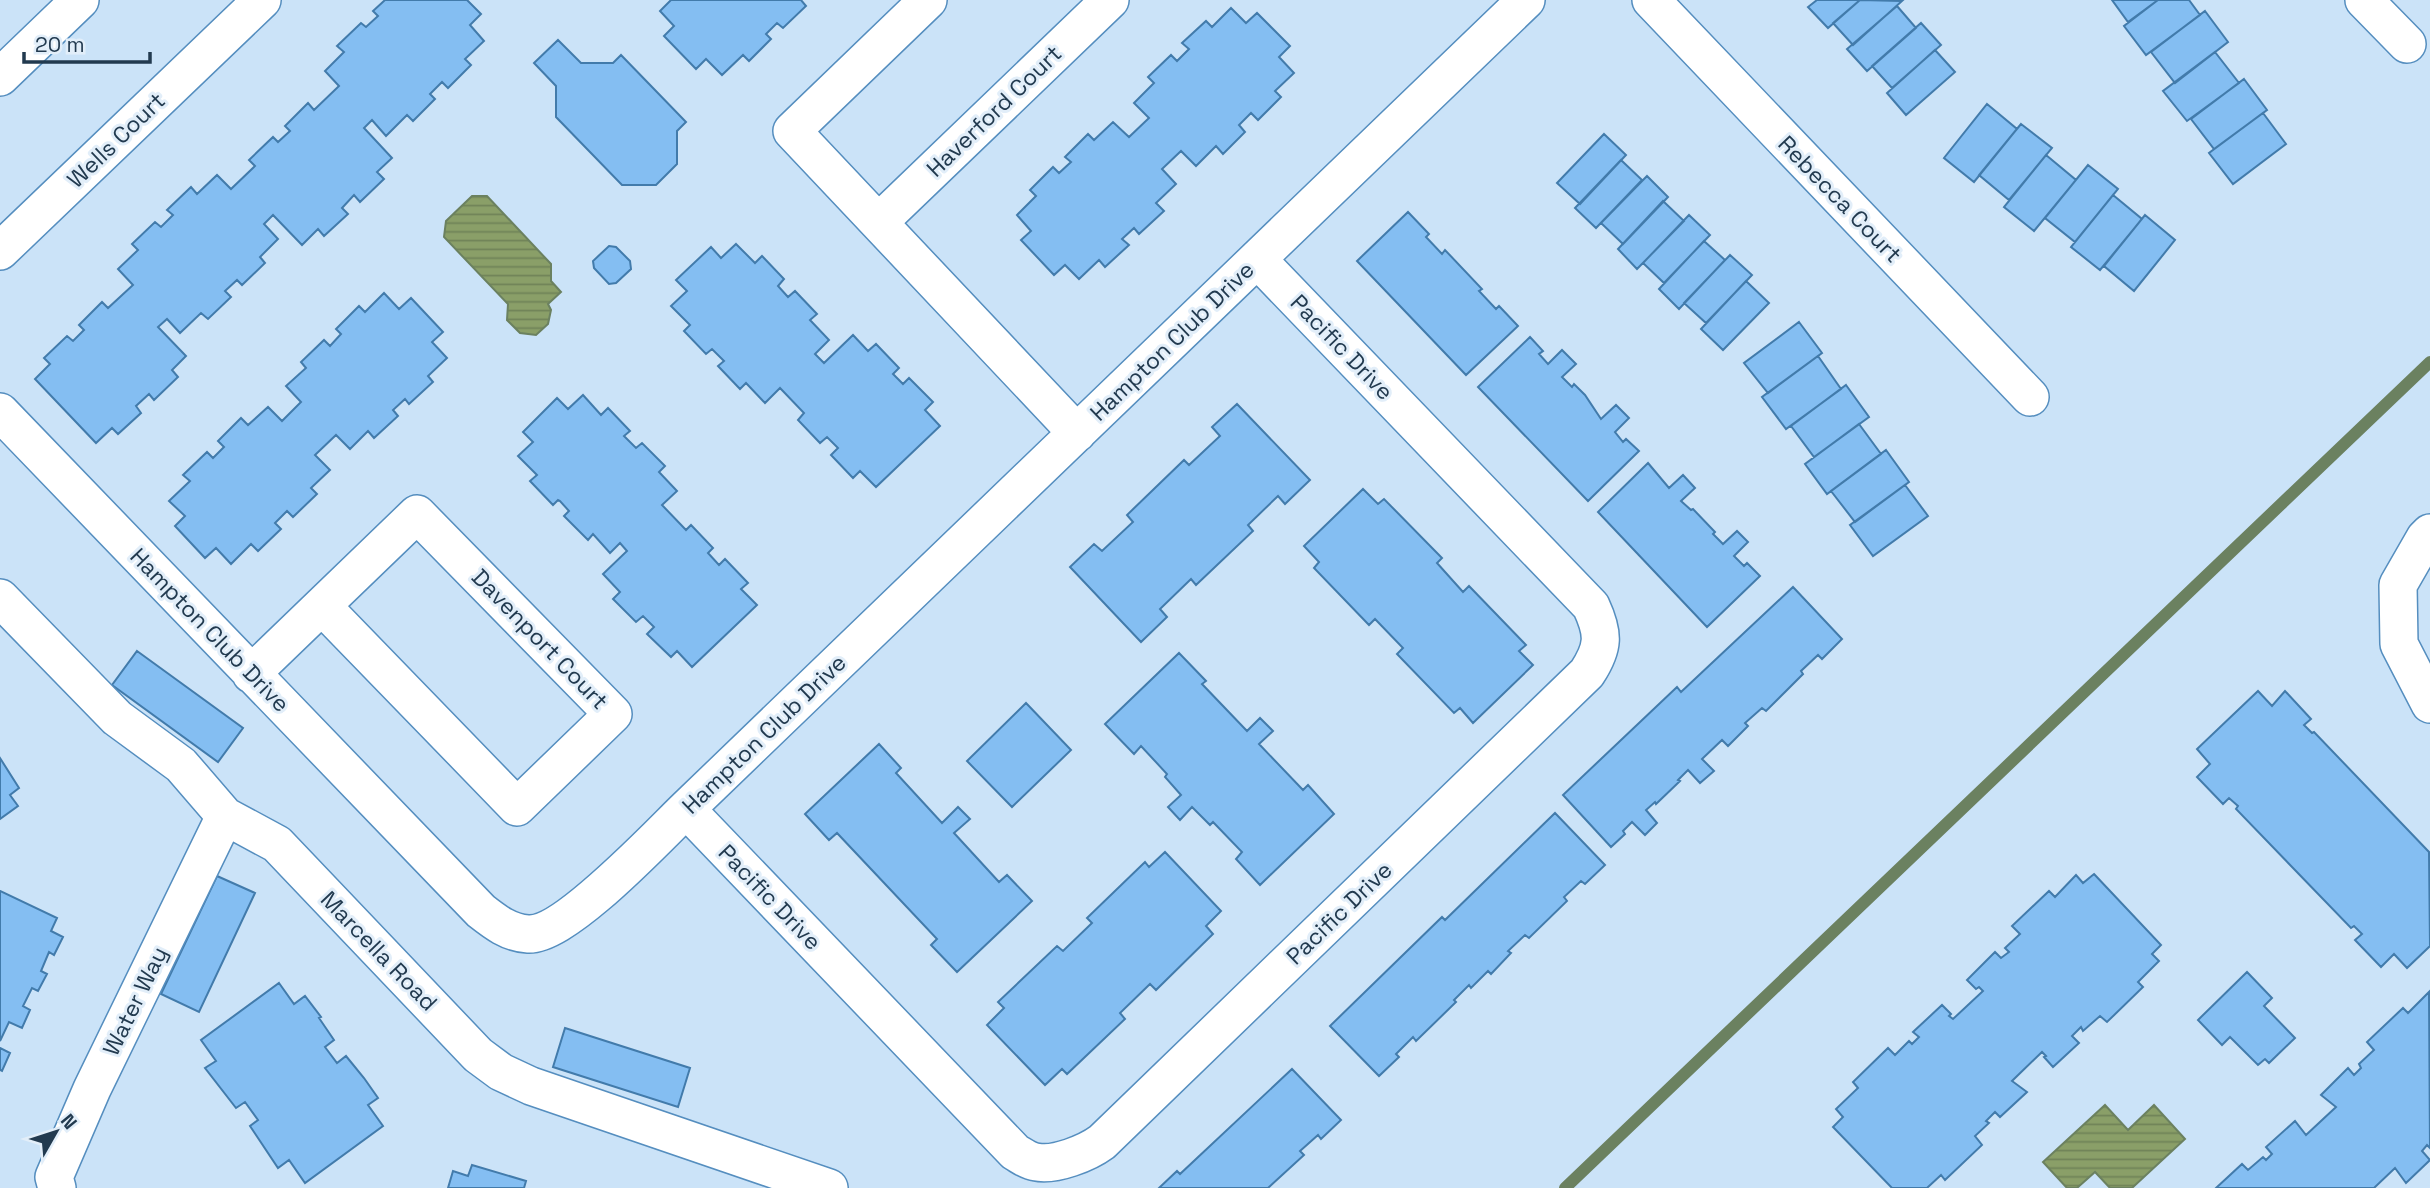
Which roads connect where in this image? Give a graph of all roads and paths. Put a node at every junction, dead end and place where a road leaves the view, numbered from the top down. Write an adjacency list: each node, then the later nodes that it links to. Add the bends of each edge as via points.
1 (80, 0): 9 (street)
2 (262, 0): 11 (street, Wells Court)
3 (928, 0): 10 (street, via 792,131)
4 (1110, 0): 10 (street, Haverford Court)
5 (1526, 0): 12 (street, Hampton Club Drive)
6 (1651, 0): 13 (street, Rebecca Court)
7 (2364, 0): 8 (street)
8 (2407, 44)
9 (0, 77)
10 (879, 222): 15 (street)
11 (0, 251)
12 (1257, 259): 15 (street, Hampton Club Drive); 21 (street, Pacific Drive, via 1591,606 1601,647 1587,673 1102,1142 1083,1154 1047,1163 1016,1152)
13 (2030, 397)
14 (0, 412): 19 (street, Hampton Club Drive)
15 (1077, 433): 21 (street, Hampton Club Drive)
16 (2430, 533): 20 (street, via 2398,585 2399,644)
17 (0, 598): 22 (street, Marcella Road, via 117,718 181,765)
18 (322, 606): 18 (street, Davenport Court, via 417,514 613,714 517,807); 19 (street, Davenport Court)
19 (251, 674): 21 (street, Hampton Club Drive, via 481,911 515,932 545,931 577,912)
20 (2430, 704)
21 (686, 809)
22 (225, 816): 23 (street, Water Way, via 92,1089 54,1177); 24 (street, Marcella Road, via 277,844 478,1055 501,1072)
23 (57, 1188)
24 (830, 1188)

